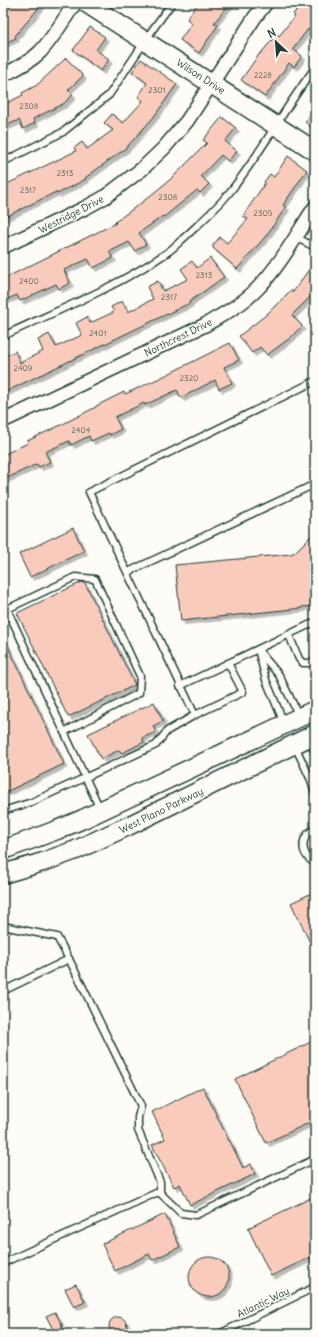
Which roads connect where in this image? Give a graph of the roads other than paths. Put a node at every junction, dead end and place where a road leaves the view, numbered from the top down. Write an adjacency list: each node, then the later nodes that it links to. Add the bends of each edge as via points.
1 (75, 3): 7 (street, via 40,52 18,69)
2 (86, 3): 5 (main road, Wilson Drive)
3 (172, 3): 5 (lane)
4 (266, 3): 8 (street, Westridge Drive)
5 (146, 41): 8 (main road, Wilson Drive); 11 (lane, via 109,95 99,104 62,132)
6 (315, 68): 9 (lane)
7 (3, 75)
8 (211, 83): 9 (main road, Wilson Drive); 14 (street, Westridge Drive, via 187,121 142,169 124,184 85,208)
9 (277, 126): 10 (main road, Wilson Drive); 16 (lane, via 229,194 167,253 120,281)
10 (315, 151)
11 (3, 162)
12 (315, 208): 13 (street, Northcrest Drive)
13 (295, 237): 15 (lane); 18 (street, Northcrest Drive, via 278,264 258,288 233,309 206,325)
14 (3, 247)
15 (315, 247)
16 (3, 336)
17 (315, 381): 20 (lane, via 89,492)
18 (3, 421)
19 (315, 484): 20 (lane)
20 (128, 572): 27 (lane)
21 (5, 610): 30 (lane); 30 (lane, via 75,577 95,579 140,676 139,693)
22 (315, 622): 23 (lane)
23 (289, 635): 24 (lane); 25 (lane, via 303,663)
24 (258, 650): 26 (lane); 29 (lane, via 279,675); 29 (lane, via 266,680)
25 (315, 660)
26 (228, 664): 27 (lane); 28 (lane, via 243,692)
27 (180, 686): 28 (lane)
28 (195, 715): 32 (lane, via 167,732 156,745)
29 (300, 718): 31 (main road); 35 (main road)
30 (64, 732): 32 (lane)
31 (308, 742): 33 (lane, via 311,780); 39 (main road, West Plano Parkway, via 76,850)
32 (86, 778): 34 (lane, via 32,802); 35 (lane)
33 (315, 793)
34 (3, 811)
35 (101, 811): 37 (main road)
36 (315, 827): 38 (lane, via 306,836 303,846 306,856)
37 (3, 850)
38 (315, 863)
39 (3, 874)
40 (3, 926): 41 (lane, via 57,937)
41 (69, 959): 42 (lane); 44 (lane, via 142,1106 138,1117 138,1130 160,1182)
42 (3, 991)
43 (315, 1159): 44 (lane, via 196,1215 181,1212)
44 (160, 1193): 45 (lane)
45 (4, 1261)
46 (315, 1288): 47 (lane, Atlantic Way)
47 (221, 1334)

